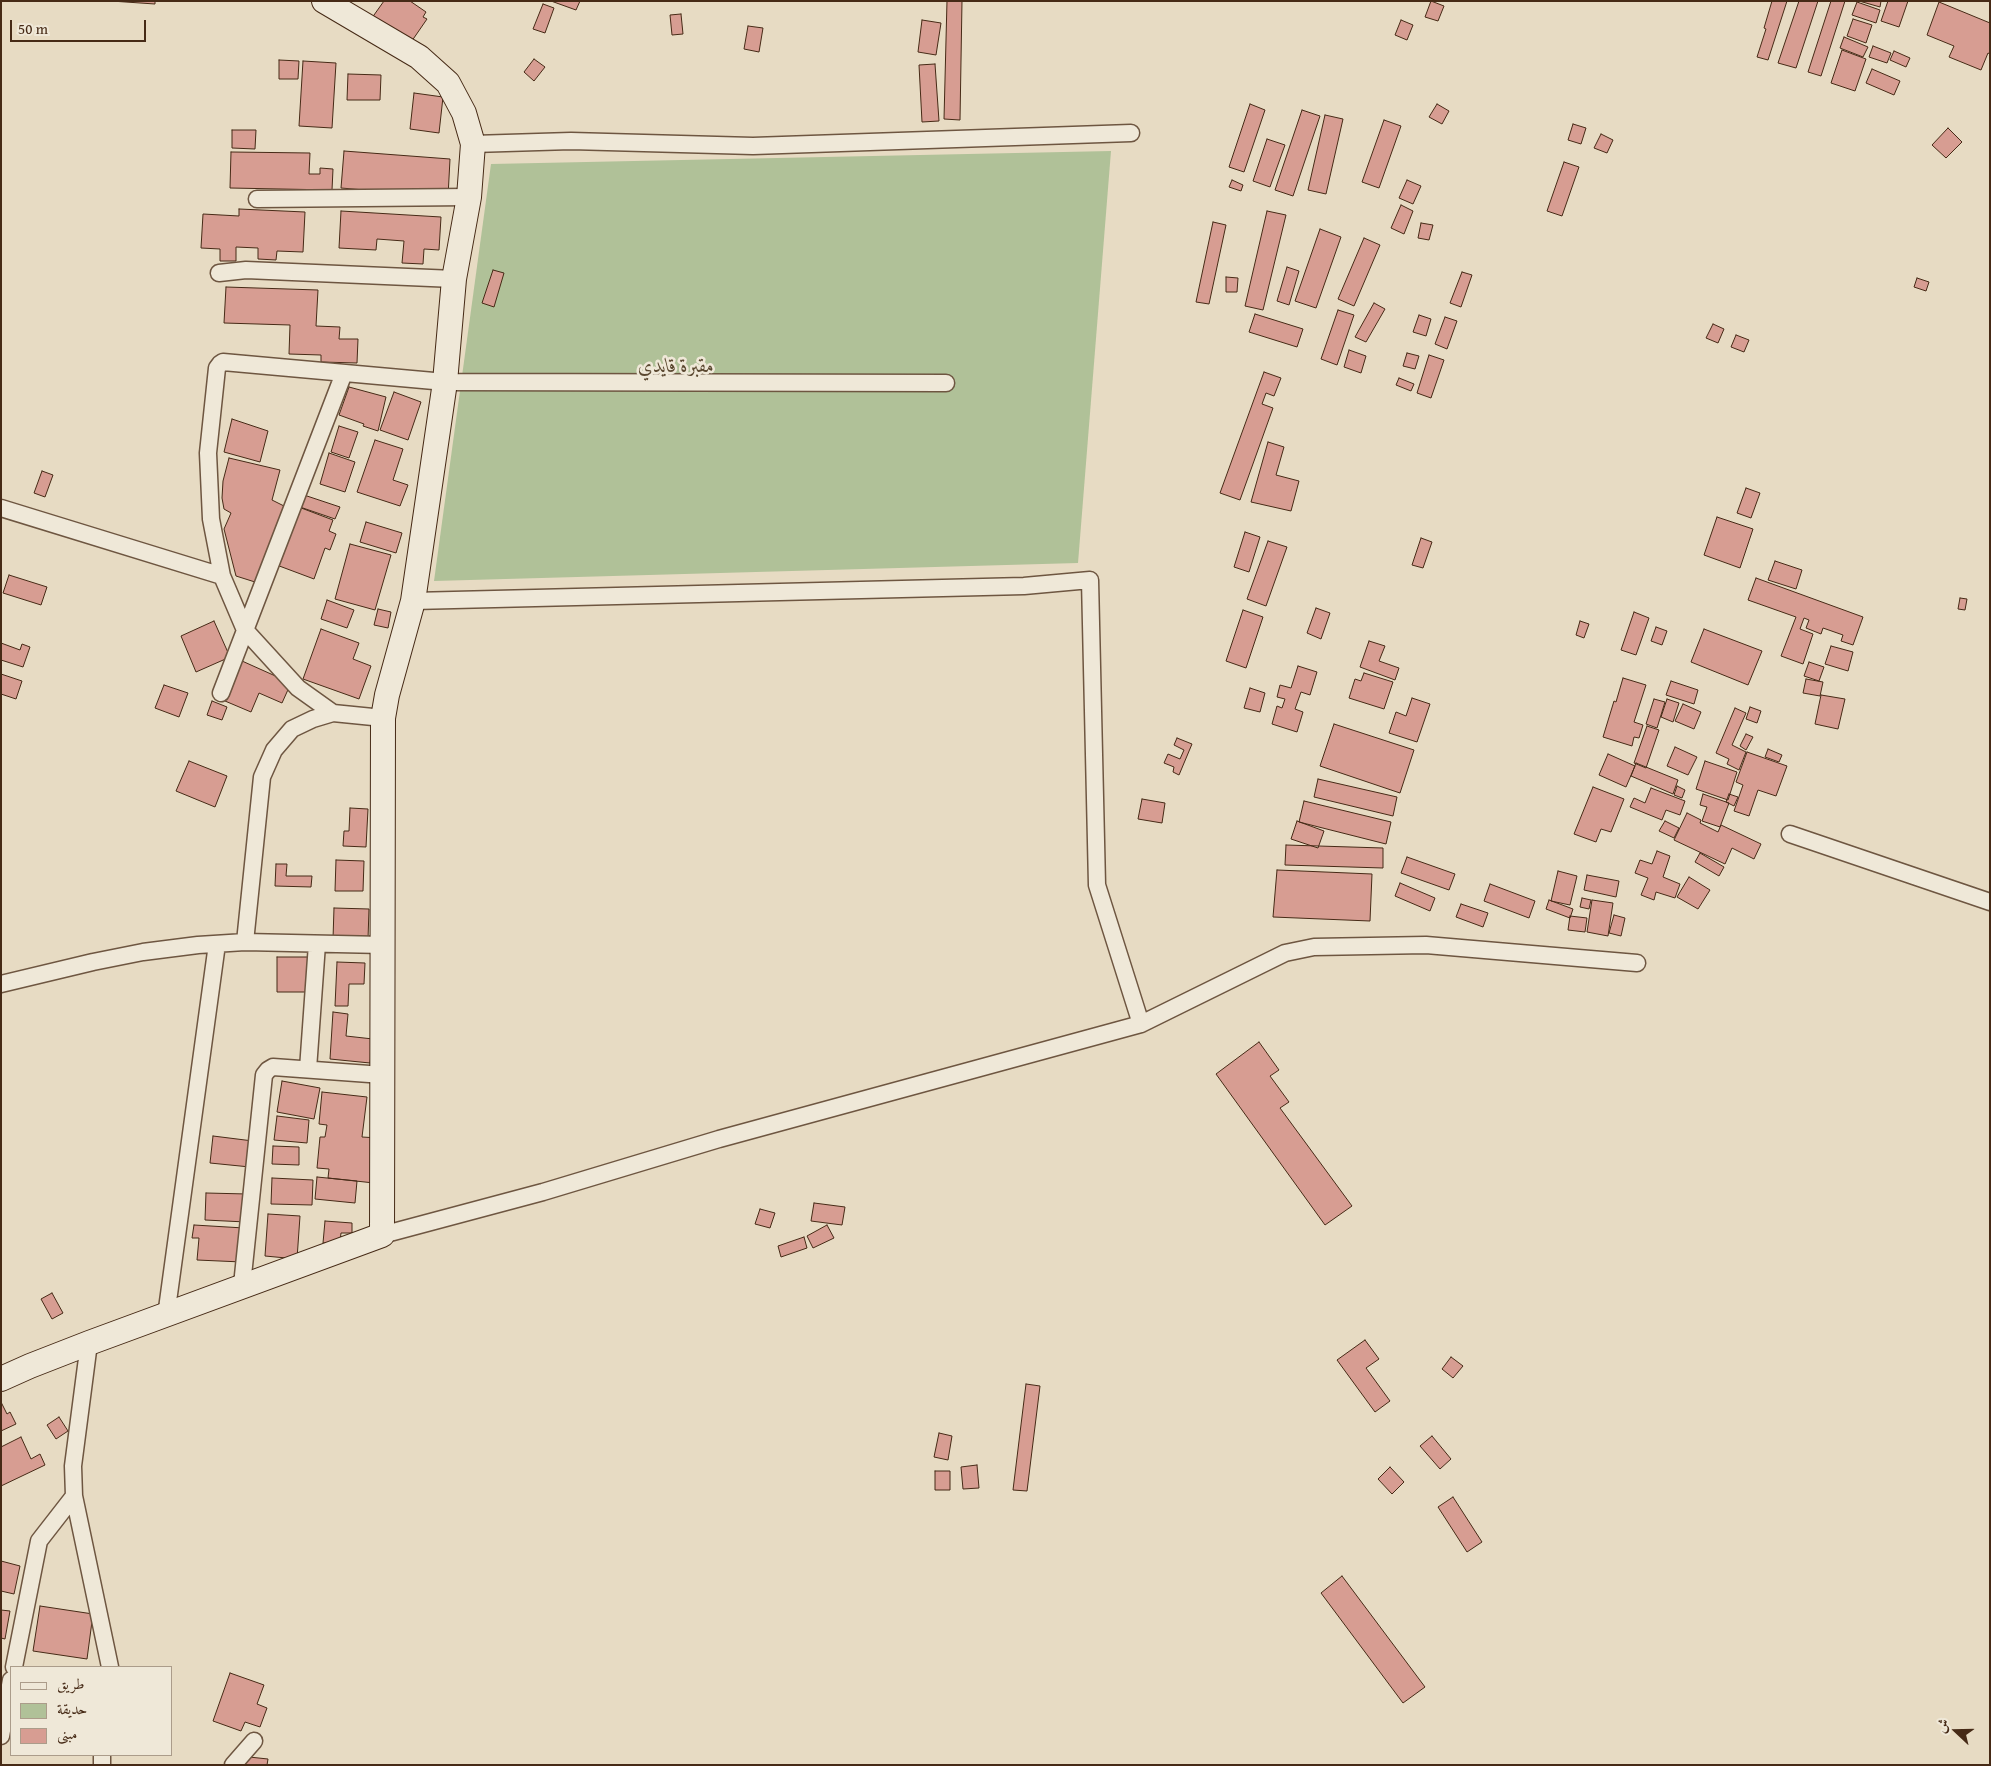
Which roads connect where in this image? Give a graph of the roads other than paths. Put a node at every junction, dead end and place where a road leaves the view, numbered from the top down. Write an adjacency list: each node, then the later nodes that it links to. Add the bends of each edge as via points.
1 (324, 1): 3 (street, via 419,57 448,83 464,113)
2 (1131, 133): 3 (street, via 753,146 571,140)
3 (473, 144): 4 (street)
4 (469, 197): 5 (street); 7 (street)
5 (257, 199)
6 (219, 274): 7 (street, via 246,270)
7 (454, 279): 9 (street)
8 (344, 373): 9 (street); 12 (street, via 223,362 217,368 208,453 211,519); 14 (street)
9 (445, 382): 10 (street); 13 (street)
10 (946, 383)
11 (1, 508): 12 (street)
12 (222, 576): 14 (street)
13 (413, 601): 17 (street); 26 (street, via 1024,586 1090,580 1097,885)
14 (245, 630): 15 (street); 16 (street, via 298,688)
15 (221, 693)
16 (333, 713): 17 (street); 20 (street, via 292,729 274,750 262,777)
17 (383, 718): 23 (street)
18 (1790, 834): 19 (street)
19 (1990, 902)
20 (246, 942): 21 (street); 22 (street)
21 (217, 944): 25 (street, via 143,952); 31 (street)
22 (317, 944): 23 (street); 27 (street)
23 (384, 945): 28 (street)
24 (1637, 963): 26 (street, via 1426,945 1314,947 1285,952)
25 (1, 984)
26 (1141, 1024): 29 (street)
27 (308, 1070): 28 (street); 30 (street, via 274,1067 264,1074)
28 (383, 1074): 29 (street)
29 (382, 1235): 30 (street)
30 (242, 1285): 31 (street)
31 (166, 1316): 32 (street)
32 (89, 1343): 33 (street); 34 (street, via 73,1466)
33 (1, 1379)
34 (74, 1496): 35 (street, via 39,1541); 36 (street)
35 (14, 1666)
36 (110, 1666)
37 (10, 1686): 38 (street)
38 (1, 1736)
39 (254, 1741): 40 (street)
40 (233, 1765)

